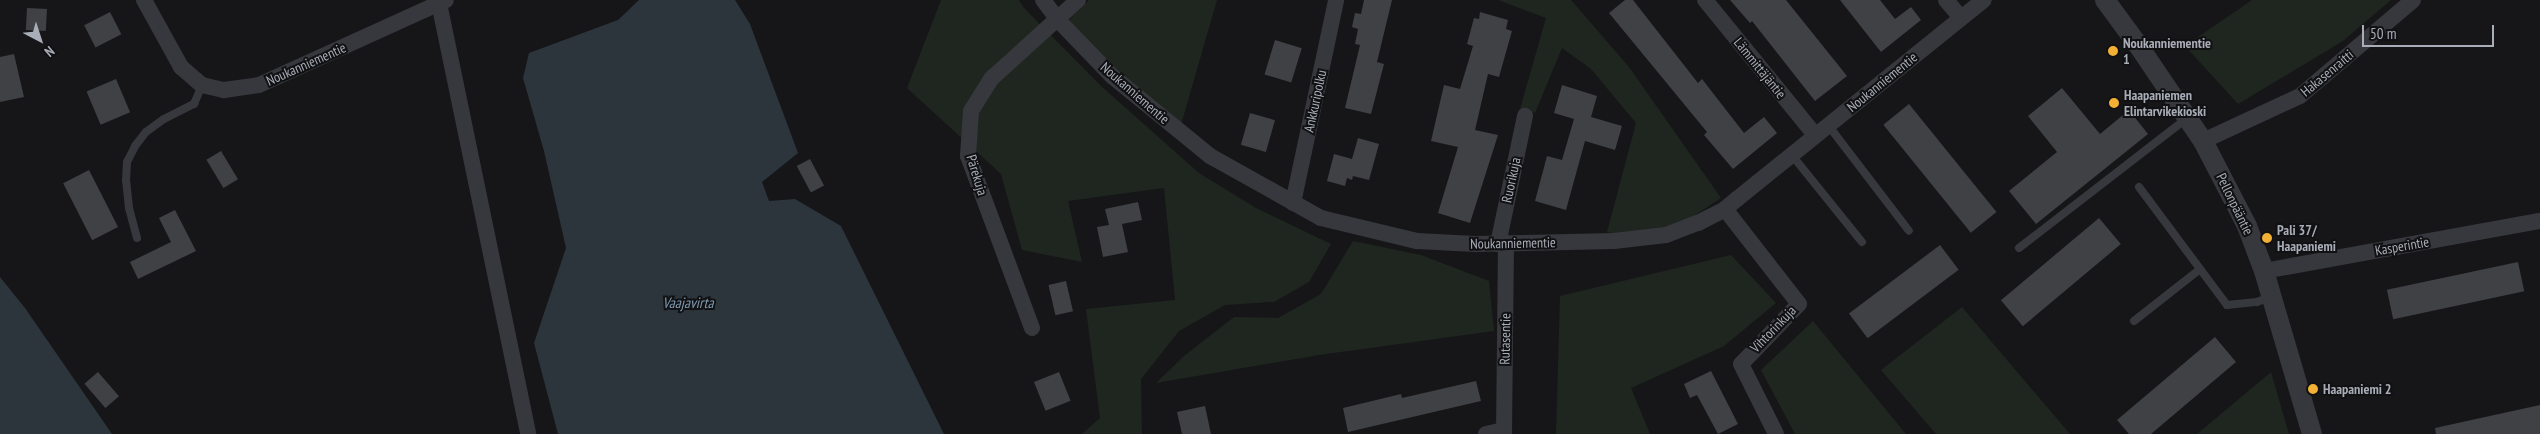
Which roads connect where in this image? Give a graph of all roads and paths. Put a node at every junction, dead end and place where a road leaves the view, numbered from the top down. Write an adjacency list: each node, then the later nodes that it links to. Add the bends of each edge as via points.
1 (144, 0): 13 (street, Noukanniementie, via 181,67)
2 (1043, 0): 12 (street, Noukanniementie)
3 (1078, 0): 12 (street, Pärekuja)
4 (1336, 0): 20 (street, Ankkuripolku)
5 (1705, 0): 16 (street, Lämmittäjäntie)
6 (1946, 0): 11 (street)
7 (1984, 0): 11 (street, Noukanniementie)
8 (2105, 0): 15 (street, Pellonpääntie)
9 (2413, 0): 17 (street, Hakasenraitti, via 2300,96)
10 (443, 2): 13 (street, Noukanniementie, via 259,85 224,90); 34 (street)
11 (1961, 18): 16 (street, Noukanniementie)
12 (1058, 20): 20 (street, Noukanniementie, via 1112,76 1210,156); 32 (street, Pärekuja, via 992,78 971,111 968,156)
13 (202, 85): 24 (lane, via 194,104 146,132 127,162 129,208)
14 (1524, 116): 26 (street, Ruorikuja)
15 (2188, 118): 17 (street, Pellonpääntie); 27 (lane)
16 (1821, 130): 18 (street, Noukanniementie); 23 (lane)
17 (2203, 140): 29 (street, Pellonpääntie, via 2247,226)
18 (1791, 154): 21 (street, Noukanniementie); 25 (lane)
19 (2139, 187): 28 (lane)
20 (1293, 202): 26 (street, Noukanniementie, via 1321,218 1374,233 1418,241)
21 (1725, 209): 26 (street, Noukanniementie, via 1666,235 1614,241); 36 (street, Vihtorinkuja, via 1798,304 1741,364)
22 (2540, 221): 29 (street, Kasperintie)
23 (1909, 231)
24 (137, 238)
25 (1862, 242)
26 (1502, 243): 33 (street, Rutasentie)
27 (2019, 248)
28 (2200, 270): 30 (lane, via 2227,305 2257,302); 31 (lane)
29 (2264, 271): 30 (street, Pellonpääntie)
30 (2272, 296): 37 (street, Pellonpääntie)
31 (2134, 321)
32 (1032, 328)
33 (1504, 432): 35 (street)
34 (528, 434)
35 (1486, 434)
36 (1776, 434)
37 (2312, 434)

